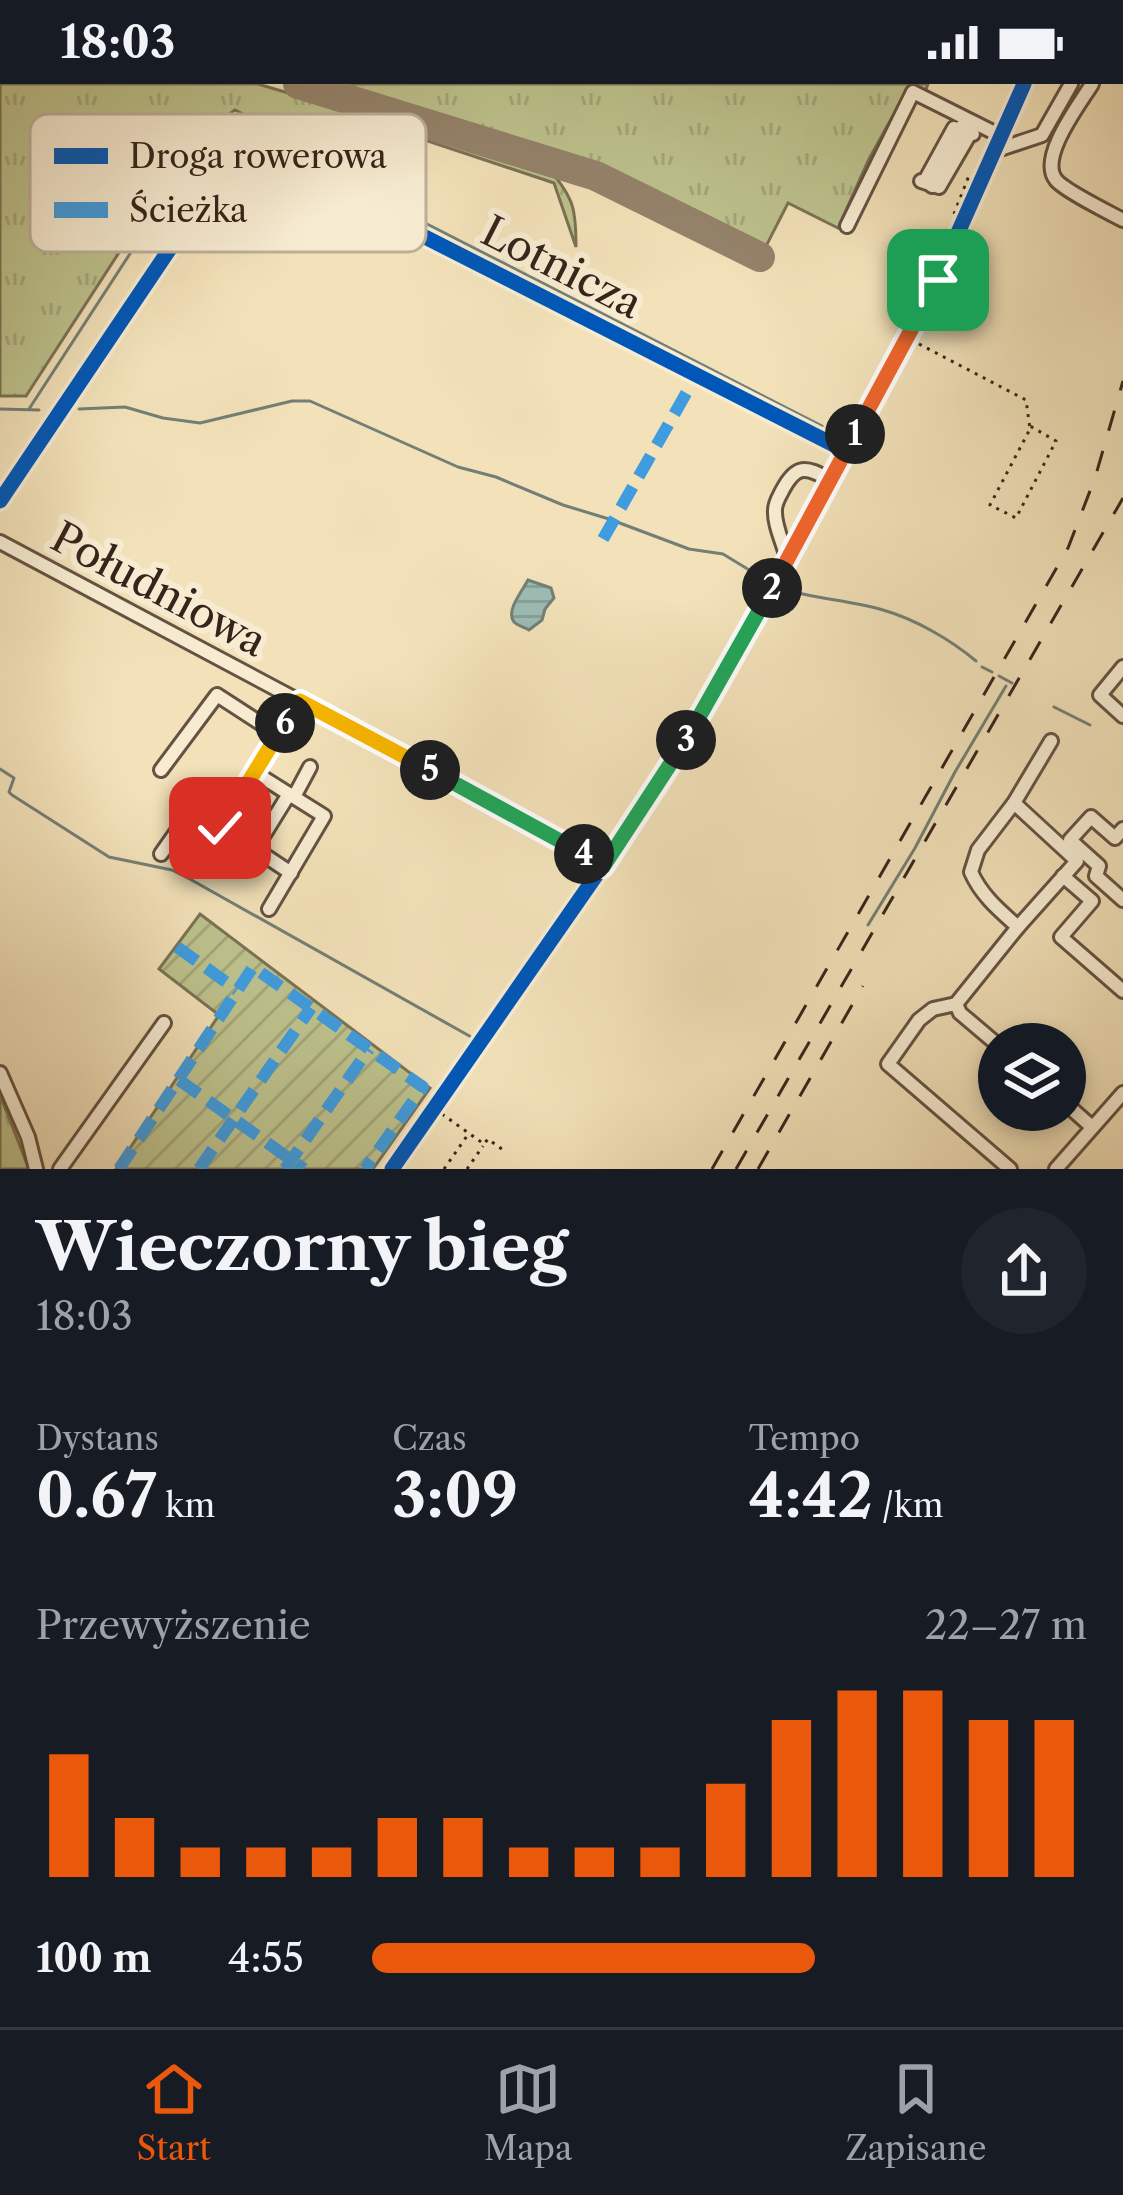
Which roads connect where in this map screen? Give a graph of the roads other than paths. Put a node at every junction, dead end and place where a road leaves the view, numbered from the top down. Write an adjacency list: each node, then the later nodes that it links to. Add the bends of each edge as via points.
1 (1024, 84): 5 (street)
2 (1072, 84): 6 (street, via 1042,135)
3 (1092, 84): 8 (street, via 1049,165 1057,181)
4 (967, 130): 5 (street); 7 (street); 9 (street, via 913,92)
5 (1000, 136): 6 (street)
6 (994, 151): 12 (street, via 938,280)
7 (926, 182)
8 (1123, 220)
9 (847, 226)
10 (426, 238): 12 (street, Lotnicza)
11 (168, 252): 14 (street, Lotnicza)
12 (846, 451): 13 (street)
13 (830, 480): 16 (street); 16 (street, via 804,469 787,482 775,510)
14 (0, 501)
15 (0, 542): 18 (street, Południowa)
16 (787, 559): 31 (street, via 697,723)
17 (1123, 667): 19 (street, via 1100,694)
18 (300, 701): 20 (street); 31 (street, Południowa)
19 (1123, 716)
20 (277, 734): 23 (street, via 217,694); 24 (street)
21 (1051, 742): 26 (street)
22 (310, 767): 25 (street)
23 (161, 770)
24 (254, 772): 25 (street); 27 (street)
25 (292, 795): 29 (street); 32 (street, via 324,816)
26 (1014, 803): 33 (street, via 1077,861); 36 (street, via 971,872)
27 (224, 821): 29 (street, via 220,828); 30 (street, via 187,817)
28 (1123, 829): 34 (street, via 1115,838 1091,817 1070,840)
29 (255, 850): 32 (street)
30 (161, 854)
31 (603, 867): 47 (street)
32 (291, 873): 35 (street)
33 (1063, 876): 36 (street); 37 (street, via 1092,902 1061,937)
34 (1123, 900)
35 (269, 909)
36 (1018, 927): 38 (street)
37 (1123, 991)
38 (956, 1004): 40 (street); 48 (street, via 919,1020 888,1064)
39 (164, 1023): 46 (street)
40 (978, 1028)
41 (0, 1073): 45 (street)
42 (1123, 1093): 44 (street)
43 (1086, 1121): 44 (street)
44 (1092, 1126): 49 (street)
45 (36, 1169)
46 (60, 1169)
47 (392, 1169)
48 (1010, 1169)
49 (1056, 1169)

